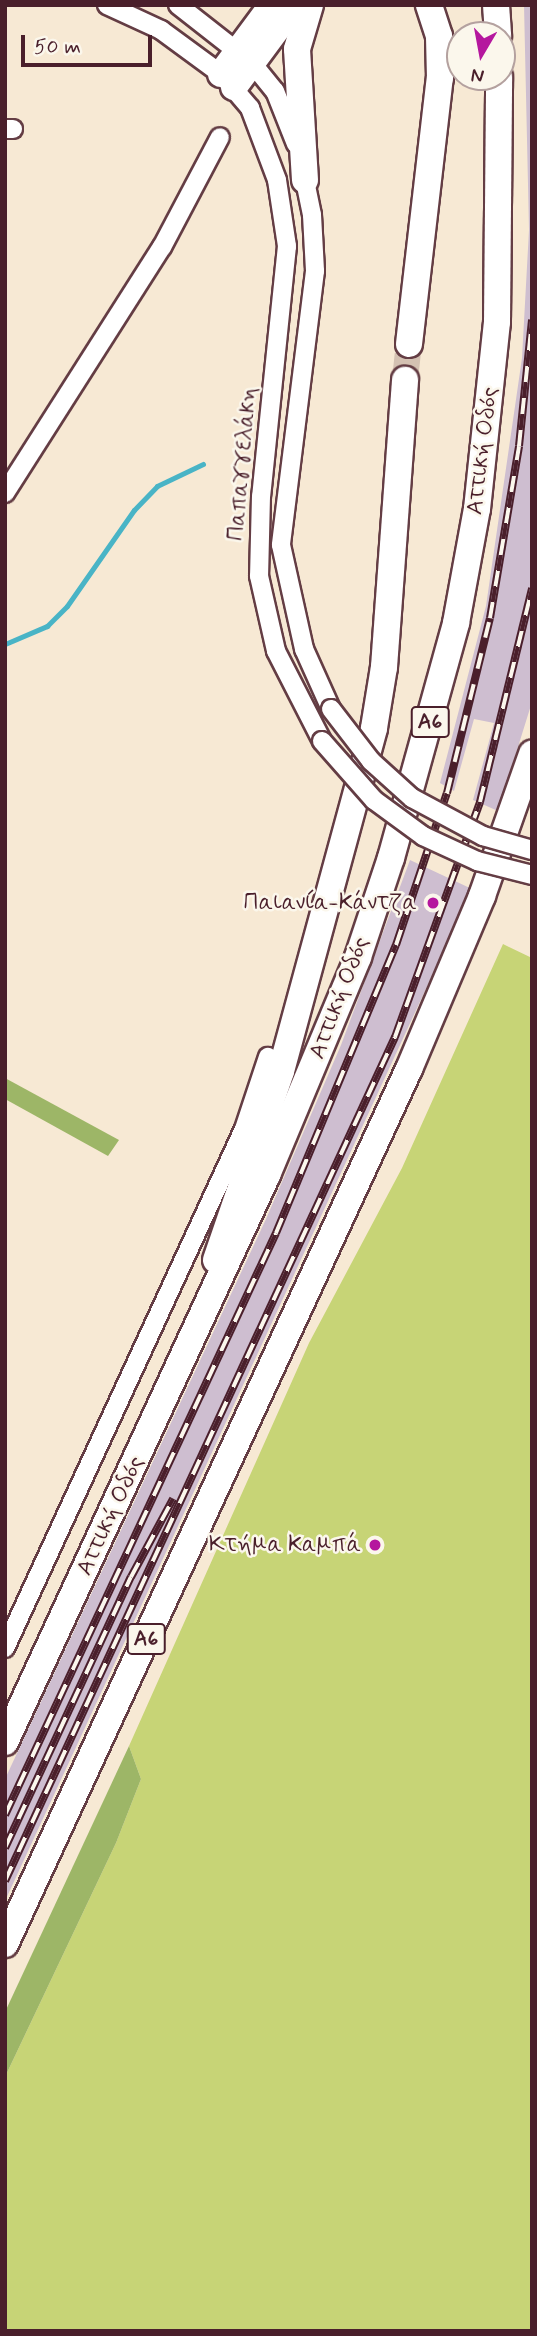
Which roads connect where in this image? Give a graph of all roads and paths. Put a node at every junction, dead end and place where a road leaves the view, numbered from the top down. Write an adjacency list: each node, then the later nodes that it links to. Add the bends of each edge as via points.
1 (107, 5): 8 (street, Παπαγγελάκη, via 161,30)
2 (178, 5): 7 (street, Παπαγγελάκη)
3 (272, 5): 7 (highway)
4 (295, 5): 7 (highway)
5 (310, 5): 11 (highway, via 297,48)
6 (429, 5): 12 (highway, via 439,36 440,78)
7 (246, 56): 8 (highway); 11 (street, Παπαγγελάκη, via 275,91)
8 (228, 80): 18 (street, Παπαγγελάκη, bridge, via 266,141 287,246 261,496 260,576 276,651 322,741 374,800 423,836 477,861)
9 (499, 91): 21 (highway, Αττική Οδός / Α6, via 497,322 477,509 456,623 391,858 358,957)
10 (220, 137): 14 (street, via 162,247)
11 (305, 180): 17 (street, Παπαγγελάκη, bridge, via 315,271 282,545 301,638 331,709 371,761 412,797 483,836)
12 (409, 344)
13 (405, 380): 21 (highway, via 384,667 374,728 324,923 265,1121 226,1219)
14 (5, 493)
15 (532, 754): 19 (highway, Α6)
16 (532, 789): 19 (highway)
17 (532, 850)
18 (532, 874)
19 (482, 896): 24 (highway, Α6, via 409,1069)
20 (268, 1058): 22 (street, via 244,1129)
21 (198, 1329): 23 (highway, Αττική Οδός / Α6)
22 (5, 1648)
23 (5, 1742)
24 (5, 1944)

